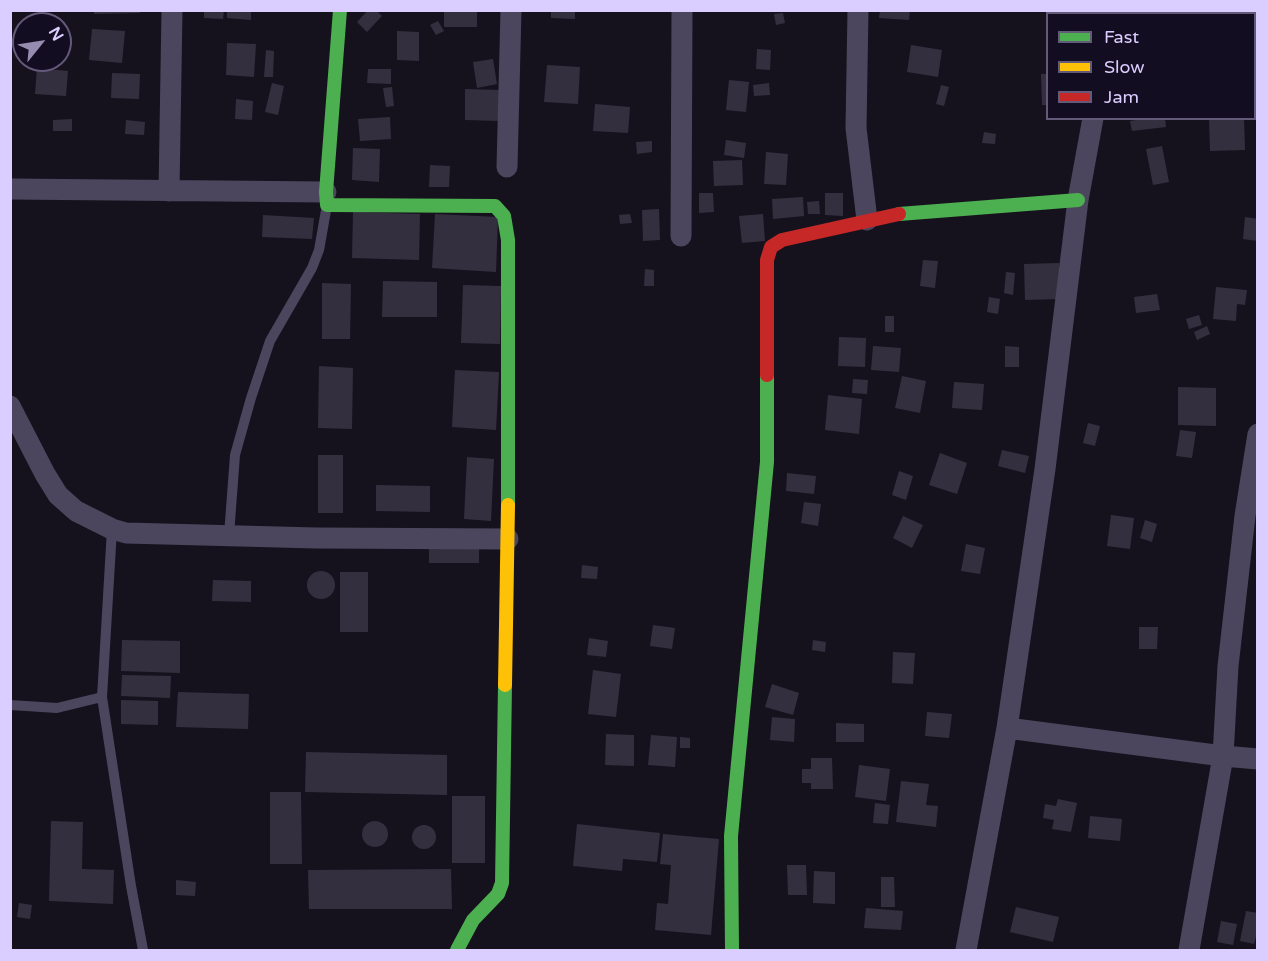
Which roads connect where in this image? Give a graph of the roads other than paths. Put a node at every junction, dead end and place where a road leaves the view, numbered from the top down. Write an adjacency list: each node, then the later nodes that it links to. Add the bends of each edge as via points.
1 (172, 10): 9 (street)
2 (340, 10): 10 (street)
3 (511, 10): 7 (street)
4 (682, 10): 13 (street)
5 (858, 10): 12 (street, via 856,128)
6 (1093, 120): 11 (street)
7 (507, 167)
8 (10, 189): 9 (street)
9 (169, 191): 10 (street)
10 (327, 198): 17 (lane, via 319,250 270,341 251,398 235,455); 18 (street, via 495,206 504,216 508,240)
11 (1078, 200): 12 (street, via 898,214); 21 (street, via 1045,469)
12 (867, 220): 26 (street, via 782,240 771,247 767,260 767,462 731,836)
13 (681, 236)
14 (10, 406): 16 (street, via 58,495 76,511)
15 (1257, 434): 22 (street, via 1228,666)
16 (112, 529): 17 (street, via 126,533); 19 (lane)
17 (229, 535): 18 (street)
18 (508, 539): 25 (street, via 502,883 498,894 473,920)
19 (102, 697): 20 (lane, via 57,708); 24 (lane)
20 (10, 705)
21 (1007, 728): 22 (street); 27 (street)
22 (1223, 756): 23 (street); 28 (street)
23 (1257, 759)
24 (144, 951)
25 (457, 951)
26 (732, 951)
27 (966, 951)
28 (1189, 951)

